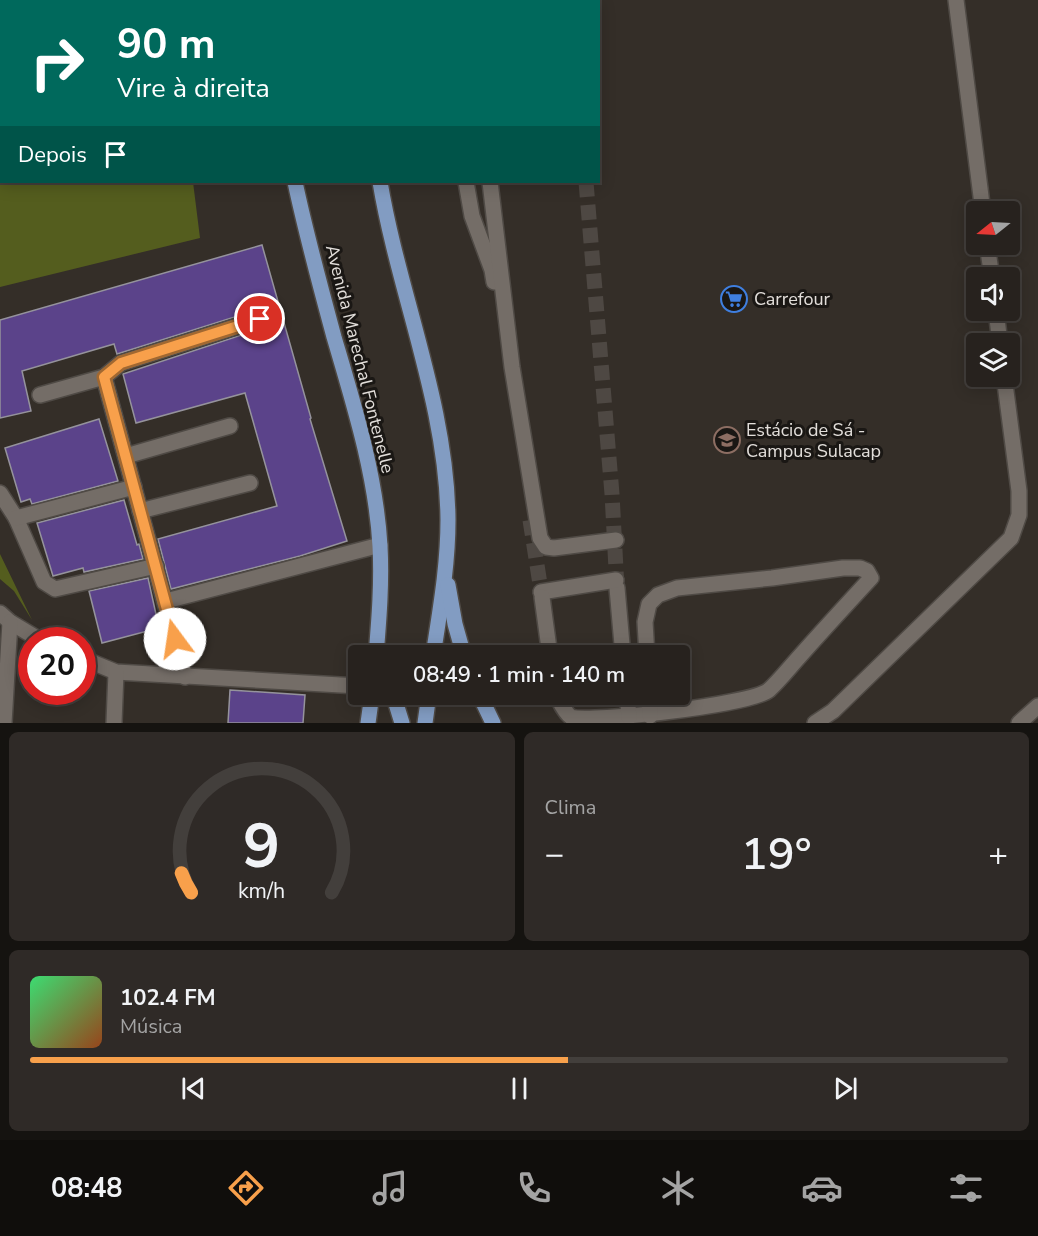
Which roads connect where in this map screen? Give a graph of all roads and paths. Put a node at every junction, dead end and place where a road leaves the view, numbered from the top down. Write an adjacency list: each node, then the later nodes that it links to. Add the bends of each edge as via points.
1 (956, 0): 6 (street)
2 (295, 183): 20 (main road, Avenida Marechal Fontenelle, via 356,413)
3 (380, 183): 22 (main road, via 438,428 448,519)
4 (466, 183): 7 (street)
5 (490, 183): 19 (street, via 511,359 540,538 546,547 554,548)
6 (982, 201)
7 (496, 294)
8 (260, 319): 9 (street, via 121,363)
9 (104, 377): 11 (street); 13 (street)
10 (1005, 387): 56 (street, via 1019,491 1019,515 1011,538 833,711)
11 (40, 394)
12 (230, 426): 13 (street)
13 (126, 456): 15 (street)
14 (250, 483): 17 (street)
15 (134, 487): 17 (street); 18 (street)
16 (0, 493): 18 (street)
17 (141, 511): 21 (street)
18 (16, 518): 21 (street, via 44,582 50,587 56,589)
19 (616, 540)
20 (380, 545): 23 (street); 24 (main road, Avenida Marechal Fontenelle)
21 (156, 566): 23 (street)
22 (446, 573): 29 (main road); 30 (main road)
23 (166, 601): 36 (street)
24 (380, 609): 27 (main road, Avenida Marechal Fontenelle); 28 (main road)
25 (5, 617): 26 (street); 49 (street)
26 (20, 627)
27 (377, 645)
28 (385, 645)
29 (436, 645)
30 (461, 645)
31 (548, 645): 32 (street, via 541,595 616,584)
32 (622, 645)
33 (646, 645): 47 (street, via 648,604 658,595 677,588 843,568 860,568 871,578 767,692 740,701)
34 (96, 664): 35 (street)
35 (116, 672): 36 (street); 50 (street)
36 (185, 677): 37 (street)
37 (348, 685)
38 (370, 705): 51 (main road)
39 (396, 705): 52 (main road)
40 (427, 705): 53 (main road)
41 (480, 705): 54 (main road)
42 (484, 705): 55 (main road)
43 (562, 705): 48 (street, via 572,718 593,721)
44 (628, 705): 48 (street)
45 (650, 705): 47 (street)
46 (1038, 706): 57 (street)
47 (650, 716): 48 (street)
48 (629, 717)
49 (4, 723)
50 (114, 723)
51 (368, 723)
52 (402, 723)
53 (425, 723)
54 (478, 723)
55 (493, 723)
56 (815, 723)
57 (1019, 723)

